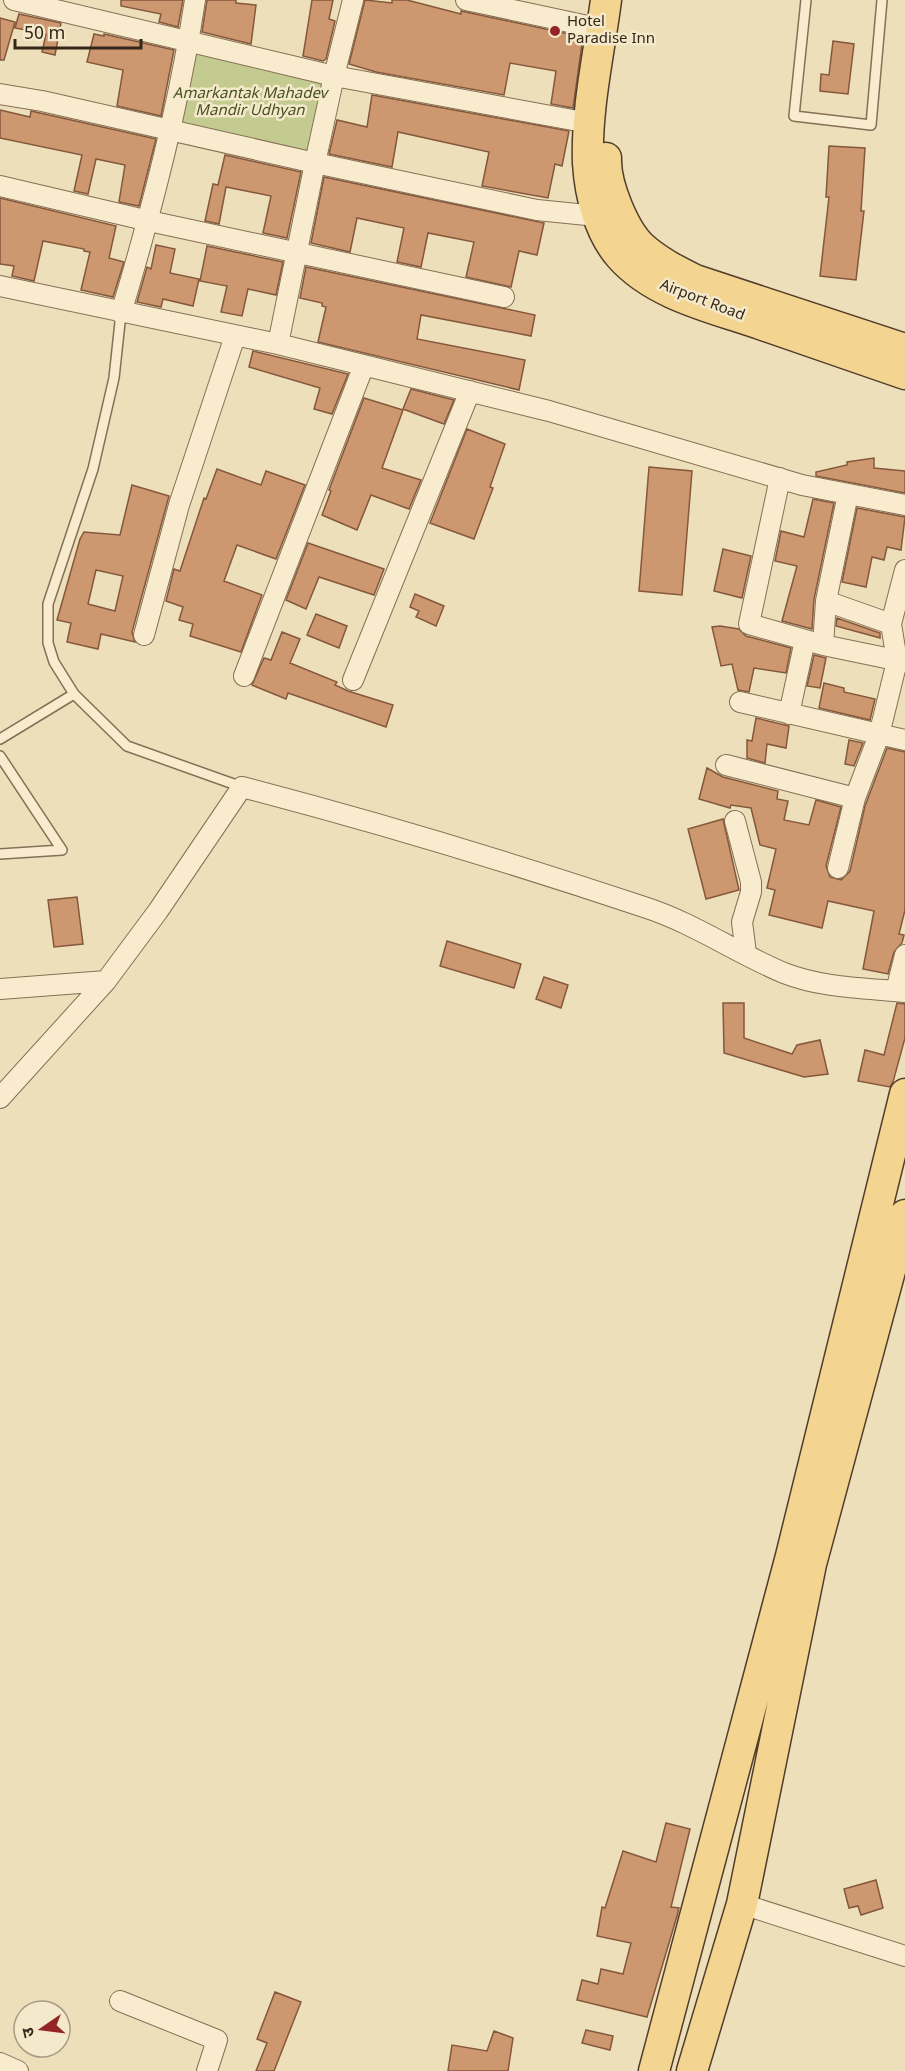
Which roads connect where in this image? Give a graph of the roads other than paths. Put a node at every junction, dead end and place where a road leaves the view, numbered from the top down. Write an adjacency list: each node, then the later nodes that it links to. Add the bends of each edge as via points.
1 (14, 0): 9 (street)
2 (195, 0): 9 (street)
3 (353, 0): 10 (street)
4 (466, 0): 8 (street)
5 (625, 0): 24 (main road, Airport Road, via 606,165 622,216 642,246 667,266 695,280)
6 (806, 0): 7 (lane, via 794,116 871,125)
7 (882, 0)
8 (604, 14): 12 (main road, Airport Road)
9 (189, 42): 10 (street); 13 (street)
10 (334, 76): 12 (street); 14 (street)
11 (0, 94): 13 (street)
12 (589, 123): 16 (main road, Airport Road, via 588,165)
13 (170, 129): 14 (street); 17 (street)
14 (315, 163): 16 (street, via 537,210); 18 (street)
15 (0, 186): 17 (street)
16 (597, 216): 26 (main road, Airport Road, via 620,256 662,287)
17 (149, 222): 18 (street); 21 (street)
18 (296, 253): 20 (street); 23 (street)
19 (0, 286): 21 (street)
20 (504, 297)
21 (121, 313): 22 (street); 39 (lane, via 114,378 93,469 48,604 48,643 54,662)
22 (235, 336): 23 (street); 34 (street, via 179,505)
23 (279, 344): 25 (street)
24 (905, 349)
25 (364, 365): 27 (street); 37 (street)
26 (905, 374)
27 (470, 391): 28 (street); 38 (street)
28 (780, 478): 29 (street); 35 (street, via 749,624)
29 (848, 494): 30 (street); 32 (street)
30 (905, 505)
31 (905, 570): 33 (street)
32 (826, 601): 33 (street); 35 (street)
33 (891, 624): 36 (street)
34 (144, 635)
35 (814, 642): 36 (street); 41 (street)
36 (901, 661): 42 (street)
37 (244, 676)
38 (353, 680)
39 (74, 694): 43 (lane); 47 (lane, via 128,746)
40 (740, 702): 41 (street)
41 (789, 714): 42 (street)
42 (879, 735): 44 (street); 48 (street)
43 (0, 739)
44 (905, 740)
45 (0, 756): 50 (lane, via 62,850)
46 (726, 765): 48 (street)
47 (242, 786): 52 (street, via 645,907 695,926); 54 (street)
48 (855, 798): 51 (street)
49 (735, 821): 52 (street, via 751,882 742,922)
50 (0, 854)
51 (838, 868)
52 (746, 953): 56 (street, via 784,973 816,983)
53 (905, 955): 56 (street)
54 (106, 981): 55 (street); 58 (street)
55 (0, 989)
56 (901, 992)
57 (905, 1094): 66 (main road, via 791,1556)
58 (0, 1098)
59 (905, 1215): 60 (main road, via 811,1564)
60 (742, 1904): 61 (street); 67 (main road)
61 (905, 1956)
62 (120, 2001): 65 (street, via 218,2040)
63 (0, 2063): 64 (street)
64 (18, 2071)
65 (207, 2071)
66 (654, 2071)
67 (692, 2071)

